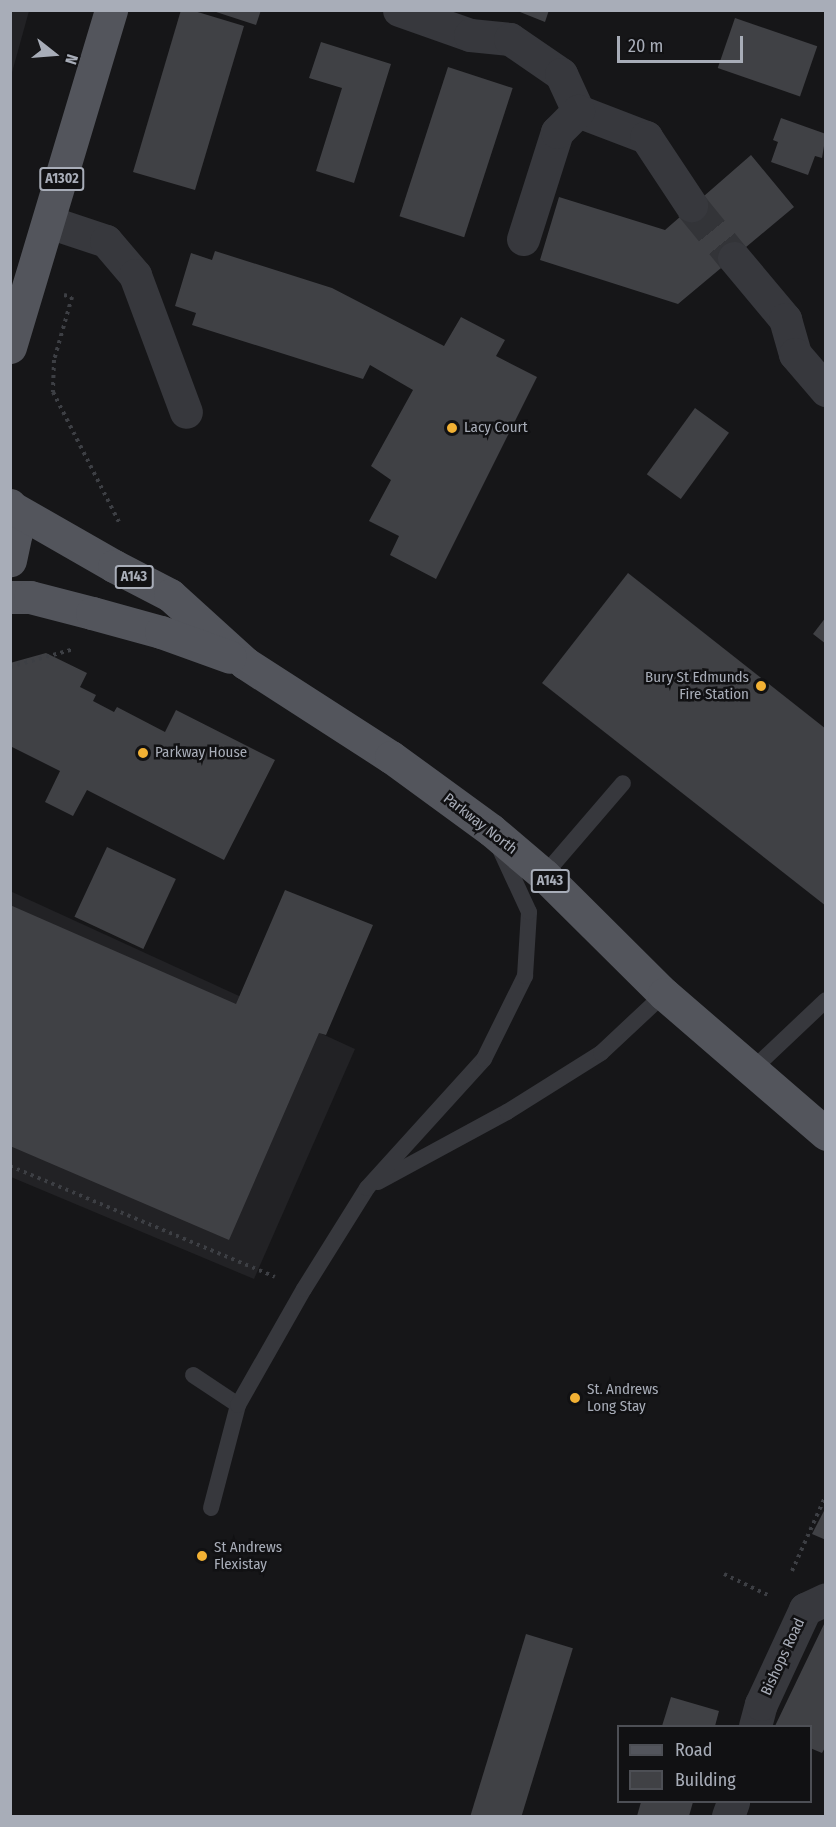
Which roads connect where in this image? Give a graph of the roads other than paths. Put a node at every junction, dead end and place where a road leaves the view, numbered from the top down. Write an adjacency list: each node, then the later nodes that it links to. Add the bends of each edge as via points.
1 (111, 10): 5 (main road, A1302)
2 (399, 10): 3 (street, via 470,35 510,39 561,74)
3 (579, 111): 4 (street, via 646,137); 6 (street, via 557,132)
4 (691, 205)
5 (49, 222): 8 (main road, A1302); 10 (street, via 106,241 135,275)
6 (523, 239)
7 (734, 258): 9 (street, via 785,319 795,354)
8 (10, 347)
9 (825, 390)
10 (186, 412)
11 (11, 506): 12 (main road, via 16,532); 14 (main road, Parkway North / A143, via 170,594)
12 (10, 560)
13 (10, 597): 14 (main road, Parkway North / A143, via 30,597 161,632)
14 (245, 663): 16 (main road, Parkway North / A143, via 391,757)
15 (623, 783): 17 (lane)
16 (491, 830): 17 (main road, Parkway North / A143); 22 (lane, via 528,912 525,976 484,1059)
17 (544, 876): 18 (main road, Parkway North / A143)
18 (664, 994): 20 (main road, Parkway North / A143); 22 (lane, via 601,1053 507,1112)
19 (825, 1000): 20 (lane)
20 (753, 1069): 21 (main road, Parkway North / A143)
21 (825, 1134)
22 (368, 1188): 24 (lane)
23 (193, 1375): 24 (lane)
24 (238, 1405): 25 (lane)
25 (211, 1508)
26 (803, 1603): 27 (street, Bishops Road)
27 (755, 1725)

